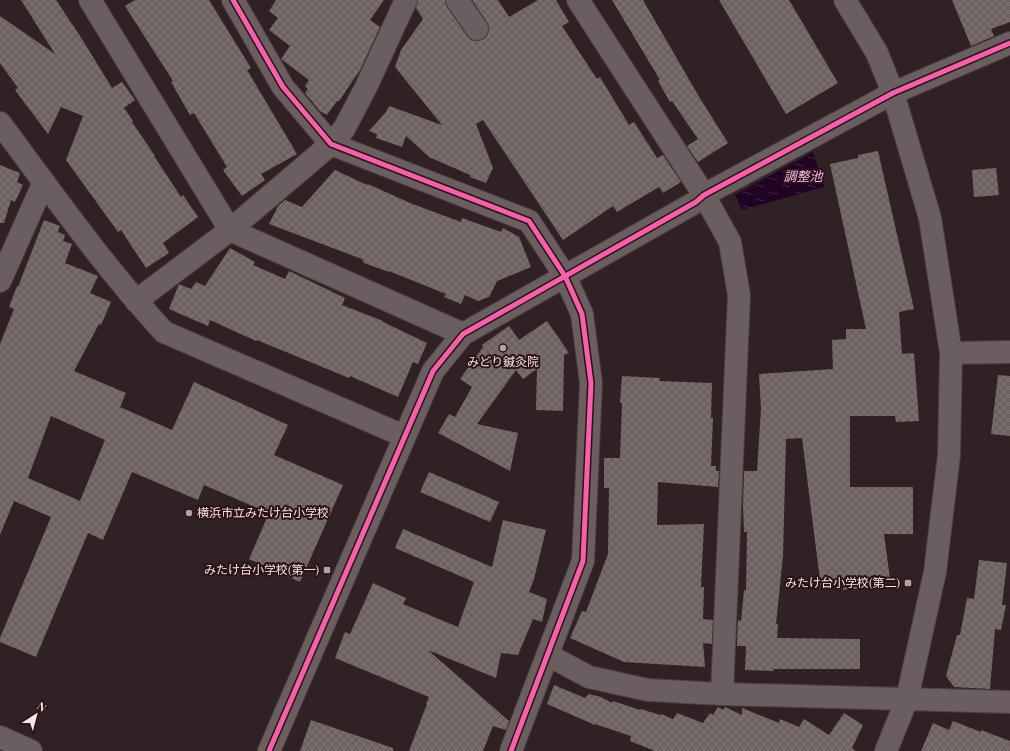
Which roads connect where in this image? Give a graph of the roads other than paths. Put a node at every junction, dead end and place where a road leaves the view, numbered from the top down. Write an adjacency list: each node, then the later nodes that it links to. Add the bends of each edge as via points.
1 (90, 0): 14 (street)
2 (233, 0): 11 (street, via 283,88)
3 (406, 0): 11 (street, via 366,87 344,129)
4 (457, 0): 7 (street)
5 (578, 0): 13 (street)
6 (845, 0): 9 (street, via 877,54)
7 (477, 29)
8 (1010, 43): 9 (street)
9 (893, 93): 13 (street); 20 (street, via 930,218)
10 (0, 123): 12 (street)
11 (331, 144): 14 (street); 15 (street, via 529,221)
12 (44, 182): 16 (street); 17 (street)
13 (704, 195): 15 (street, via 696,202); 23 (street, via 730,242 739,294)
14 (230, 230): 17 (street); 18 (street)
15 (565, 276): 18 (street); 22 (street, via 582,314 591,383 582,561)
16 (0, 281)
17 (136, 301): 21 (street, via 164,332)
18 (463, 334): 21 (street, via 433,371)
19 (1010, 352): 20 (street)
20 (950, 353): 24 (street, via 949,455 935,572)
21 (404, 436): 28 (street)
22 (548, 655): 23 (street, via 589,676 648,690); 29 (street)
23 (722, 694): 24 (street)
24 (907, 699): 25 (street); 30 (street)
25 (1010, 702)
26 (0, 737): 27 (street)
27 (28, 750)
28 (269, 751)
29 (511, 751)
30 (886, 751)

